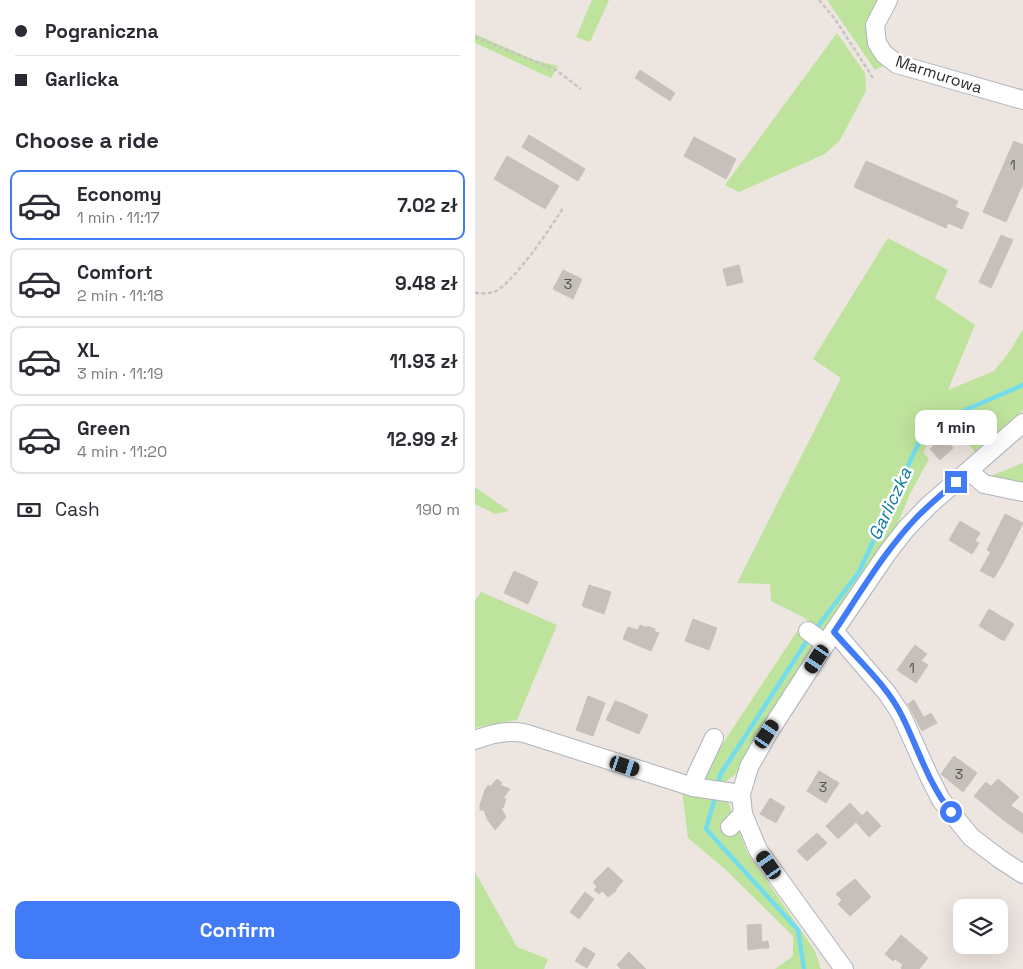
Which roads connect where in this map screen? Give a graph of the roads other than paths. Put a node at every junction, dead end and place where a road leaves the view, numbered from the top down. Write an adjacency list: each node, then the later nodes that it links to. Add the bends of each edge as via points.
1 (888, 0): 2 (street, Marmurowa, via 875,26 877,43 884,54 897,64)
2 (1023, 100)
3 (1023, 423): 4 (street)
4 (969, 471): 5 (street, via 984,484); 6 (street, via 906,529)
5 (1023, 492)
6 (822, 637): 10 (street, via 749,767); 13 (street, via 887,693 901,714 941,800 971,837)
7 (714, 738): 9 (street)
8 (475, 740): 9 (street, via 517,731)
9 (693, 787): 10 (street)
10 (741, 794): 11 (street)
11 (743, 814): 12 (street); 14 (street, via 758,850)
12 (730, 827)
13 (1023, 874)
14 (844, 969)

